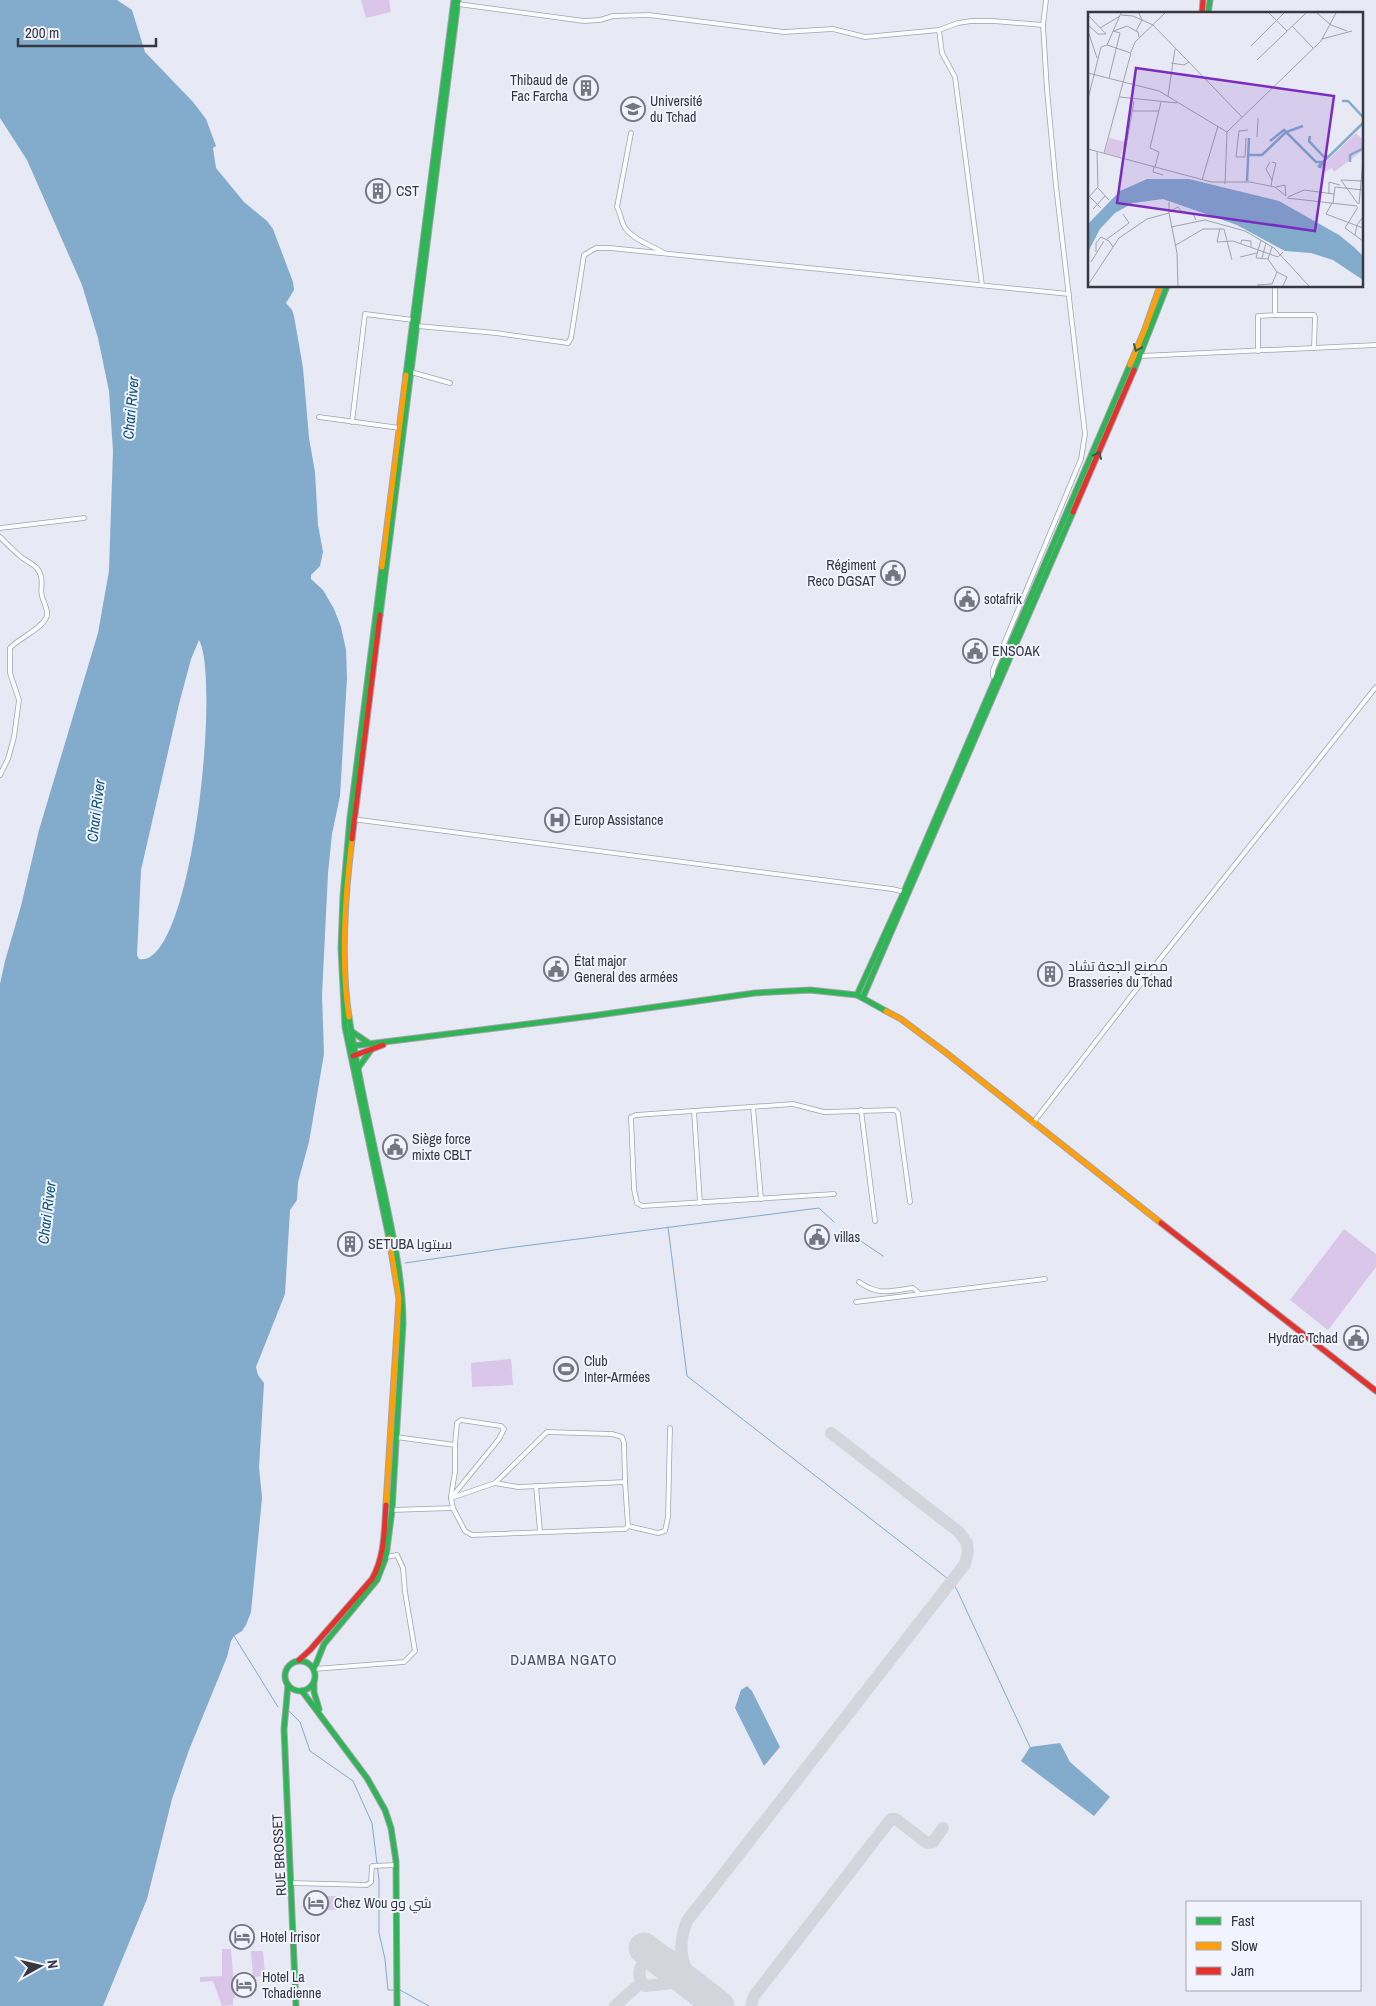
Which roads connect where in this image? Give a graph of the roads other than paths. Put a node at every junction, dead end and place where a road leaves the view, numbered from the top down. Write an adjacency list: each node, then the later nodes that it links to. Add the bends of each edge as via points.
1 (1046, 0): 3 (street)
2 (457, 1): 4 (street, via 584,21 649,15 784,32 833,29 865,37); 6 (main road)
3 (1043, 25): 4 (street, via 971,21); 12 (street, via 1056,186)
4 (939, 30): 8 (street, via 942,53 955,77)
5 (631, 134): 7 (street, via 617,207 625,229)
6 (429, 211): 14 (main road); 15 (main road)
7 (666, 254): 8 (street); 15 (street, via 603,248 584,254 568,343)
8 (982, 285): 12 (street)
9 (1159, 288): 28 (main road, one-way to 28)
10 (1166, 288): 19 (main road)
11 (1275, 288): 13 (street)
12 (1069, 294): 28 (street, via 1084,446 1060,513 994,666 992,673)
13 (1275, 315): 17 (street, via 1314,315); 18 (street, via 1258,316)
14 (413, 320): 23 (street, via 365,314); 24 (main road)
15 (417, 326): 20 (main road)
16 (1376, 345): 17 (street)
17 (1314, 348): 18 (street)
18 (1258, 351): 19 (street)
19 (1141, 356): 28 (main road, one-way to 19)
20 (411, 372): 21 (street); 24 (main road)
21 (450, 383)
22 (318, 416): 23 (street)
23 (352, 422): 24 (street)
24 (402, 428): 31 (main road)
25 (84, 518): 26 (street)
26 (0, 528)
27 (0, 537): 30 (street, via 39,570 47,615 10,648 10,673 19,700 14,737)
28 (997, 680): 32 (main road)
29 (1376, 687): 45 (street)
30 (0, 775)
31 (353, 819): 32 (street); 37 (main road, via 344,942); 38 (main road, via 340,918 341,992)
32 (906, 893): 33 (main road)
33 (864, 988): 34 (main road); 35 (main road); 36 (main road)
34 (849, 993): 35 (main road); 39 (main road, via 810,990 755,993 486,1028)
35 (860, 996): 36 (main road)
36 (872, 1002): 45 (main road, via 945,1052)
37 (351, 1031): 38 (main road); 39 (main road)
38 (351, 1046): 39 (main road); 40 (main road)
39 (371, 1047): 40 (main road); 41 (main road)
40 (353, 1056): 41 (main road); 57 (main road, via 399,1299)
41 (358, 1068): 57 (main road, via 402,1284 403,1324)
42 (753, 1106): 43 (street, via 794,1104 824,1112); 44 (street); 47 (street)
43 (861, 1110): 48 (street, via 895,1110 898,1113); 50 (street)
44 (694, 1111): 49 (street); 49 (street, via 636,1114 631,1117 634,1189 637,1203 642,1206)
45 (1033, 1123): 55 (main road)
46 (834, 1194): 47 (street)
47 (761, 1199): 49 (street)
48 (910, 1202)
49 (700, 1203)
50 (875, 1221)
51 (1045, 1279): 53 (street)
52 (859, 1282): 53 (street, via 870,1290 883,1292 913,1288)
53 (920, 1294): 54 (street)
54 (856, 1302)
55 (1376, 1391)
56 (670, 1428): 65 (street, via 665,1531 658,1533)
57 (394, 1441): 58 (street); 64 (main road); 68 (main road, via 379,1566 365,1588)
58 (455, 1445): 62 (street); 62 (street, via 457,1423 461,1420 501,1426 504,1430)
59 (495, 1482): 60 (street, via 540,1437 555,1431 622,1437); 61 (street, via 518,1487); 62 (street)
60 (625, 1482): 61 (street); 65 (street)
61 (536, 1486): 66 (street)
62 (451, 1498): 63 (street)
63 (453, 1508): 64 (street); 66 (street, via 465,1531 470,1534)
64 (392, 1510): 67 (main road)
65 (628, 1526): 66 (street, via 605,1530)
66 (540, 1531)
67 (386, 1557): 69 (main road, via 377,1580 324,1644); 69 (street, via 397,1555 404,1568 415,1650 404,1662)
68 (299, 1660): 69 (main road, via 308,1662); 71 (main road, via 285,1670 284,1678)
69 (314, 1669): 70 (main road)
70 (314, 1681): 72 (main road, via 309,1688); 74 (main road, via 316,1700)
71 (288, 1685): 72 (main road); 73 (main road, RUE BROSSET)
72 (300, 1691): 73 (main road); 74 (main road)
73 (287, 1702): 76 (main road, RUE BROSSET, via 284,1729)
74 (325, 1721): 75 (main road, via 376,1792 391,1828)
75 (396, 1865): 76 (street, via 371,1867 371,1882 367,1885); 78 (main road)
76 (292, 1883): 77 (main road, RUE BROSSET)
77 (296, 2006)
78 (397, 2006)

